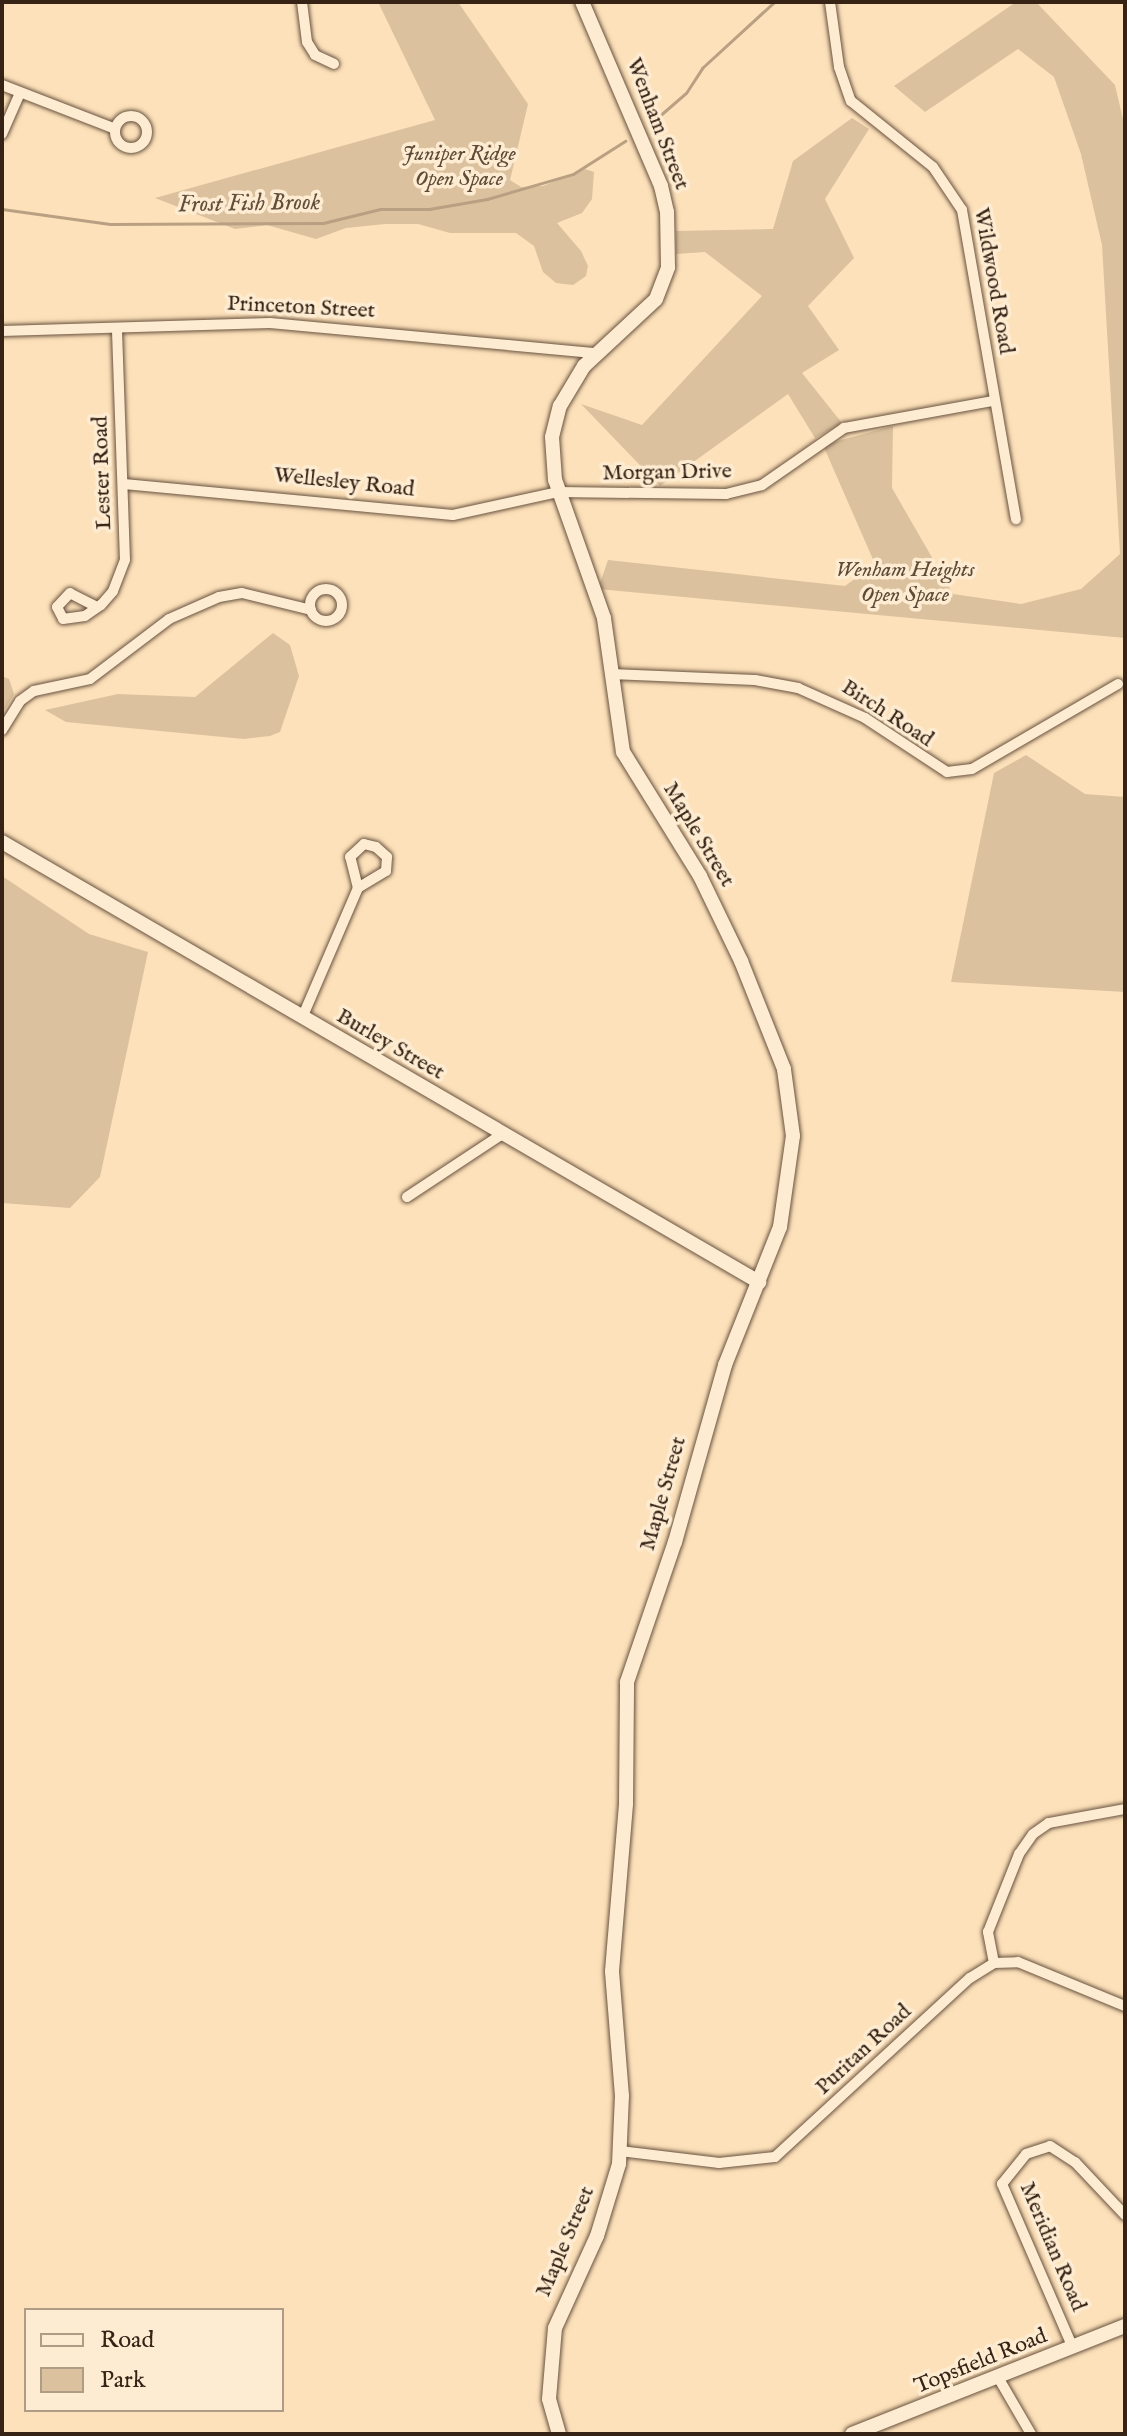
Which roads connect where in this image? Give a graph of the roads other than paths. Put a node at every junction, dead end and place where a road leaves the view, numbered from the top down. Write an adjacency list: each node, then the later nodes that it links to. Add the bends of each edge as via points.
1 (302, 2): 4 (street, via 307,42 315,55)
2 (830, 2): 12 (street, Wildwood Road, via 839,67 851,101 933,167 954,193 967,231)
3 (584, 3): 11 (main road, Wenham Street, via 657,176 668,227 668,267 656,299)
4 (334, 64)
5 (2, 85): 6 (street)
6 (20, 93): 7 (street); 8 (street)
7 (113, 128)
8 (2, 134)
9 (117, 328): 10 (street, Princeton Street); 11 (street, Princeton Street, via 270,323); 13 (street, Lester Road)
10 (2, 331)
11 (596, 353): 14 (main road, Wenham Street, via 575,380 554,423)
12 (993, 401): 14 (street, Morgan Drive, via 844,428 747,492); 15 (street, Wildwood Road)
13 (124, 484): 14 (street, Wellesley Road, via 453,515); 17 (street, Lester Road, via 125,560 120,580)
14 (558, 492): 16 (main road, Wenham Street)
15 (1016, 519)
16 (600, 601): 19 (main road, Maple Street)
17 (97, 607)
18 (311, 610): 21 (street, via 242,593 219,597 169,619 90,679 34,691 20,701)
19 (611, 674): 20 (street, Birch Road, via 755,680 798,688 865,718 947,772 972,769); 27 (main road, Maple Street, via 623,752 709,893 788,1084 790,1183)
20 (1118, 684)
21 (2, 730)
22 (2, 842): 24 (main road, Burley Street)
23 (358, 888): 23 (street, via 350,857 364,844 376,847 387,857 386,871); 24 (street)
24 (302, 1018): 25 (main road, Burley Street)
25 (501, 1135): 26 (street); 27 (main road, Burley Street)
26 (407, 1197)
27 (759, 1282): 31 (main road, Maple Street, via 725,1365 675,1542 627,1682 626,1803 612,1971 622,2096)
28 (1125, 1809): 29 (street, via 1049,1823 1033,1834 988,1932)
29 (994, 1963): 30 (street, via 1018,1962); 31 (street, Puritan Road, via 970,1978 775,2157 719,2163)
30 (1125, 2006)
31 (620, 2151): 36 (main road, Maple Street, via 606,2212 555,2328 549,2399)
32 (1125, 2215): 34 (street, Meridian Road, via 1096,2182 1050,2146 1026,2154 1002,2184)
33 (1125, 2326): 34 (main road, Topsfield Road)
34 (1073, 2348): 35 (main road, Topsfield Road)
35 (999, 2379): 37 (main road, Topsfield Road); 38 (street)
36 (559, 2434)
37 (852, 2434)
38 (1031, 2434)

